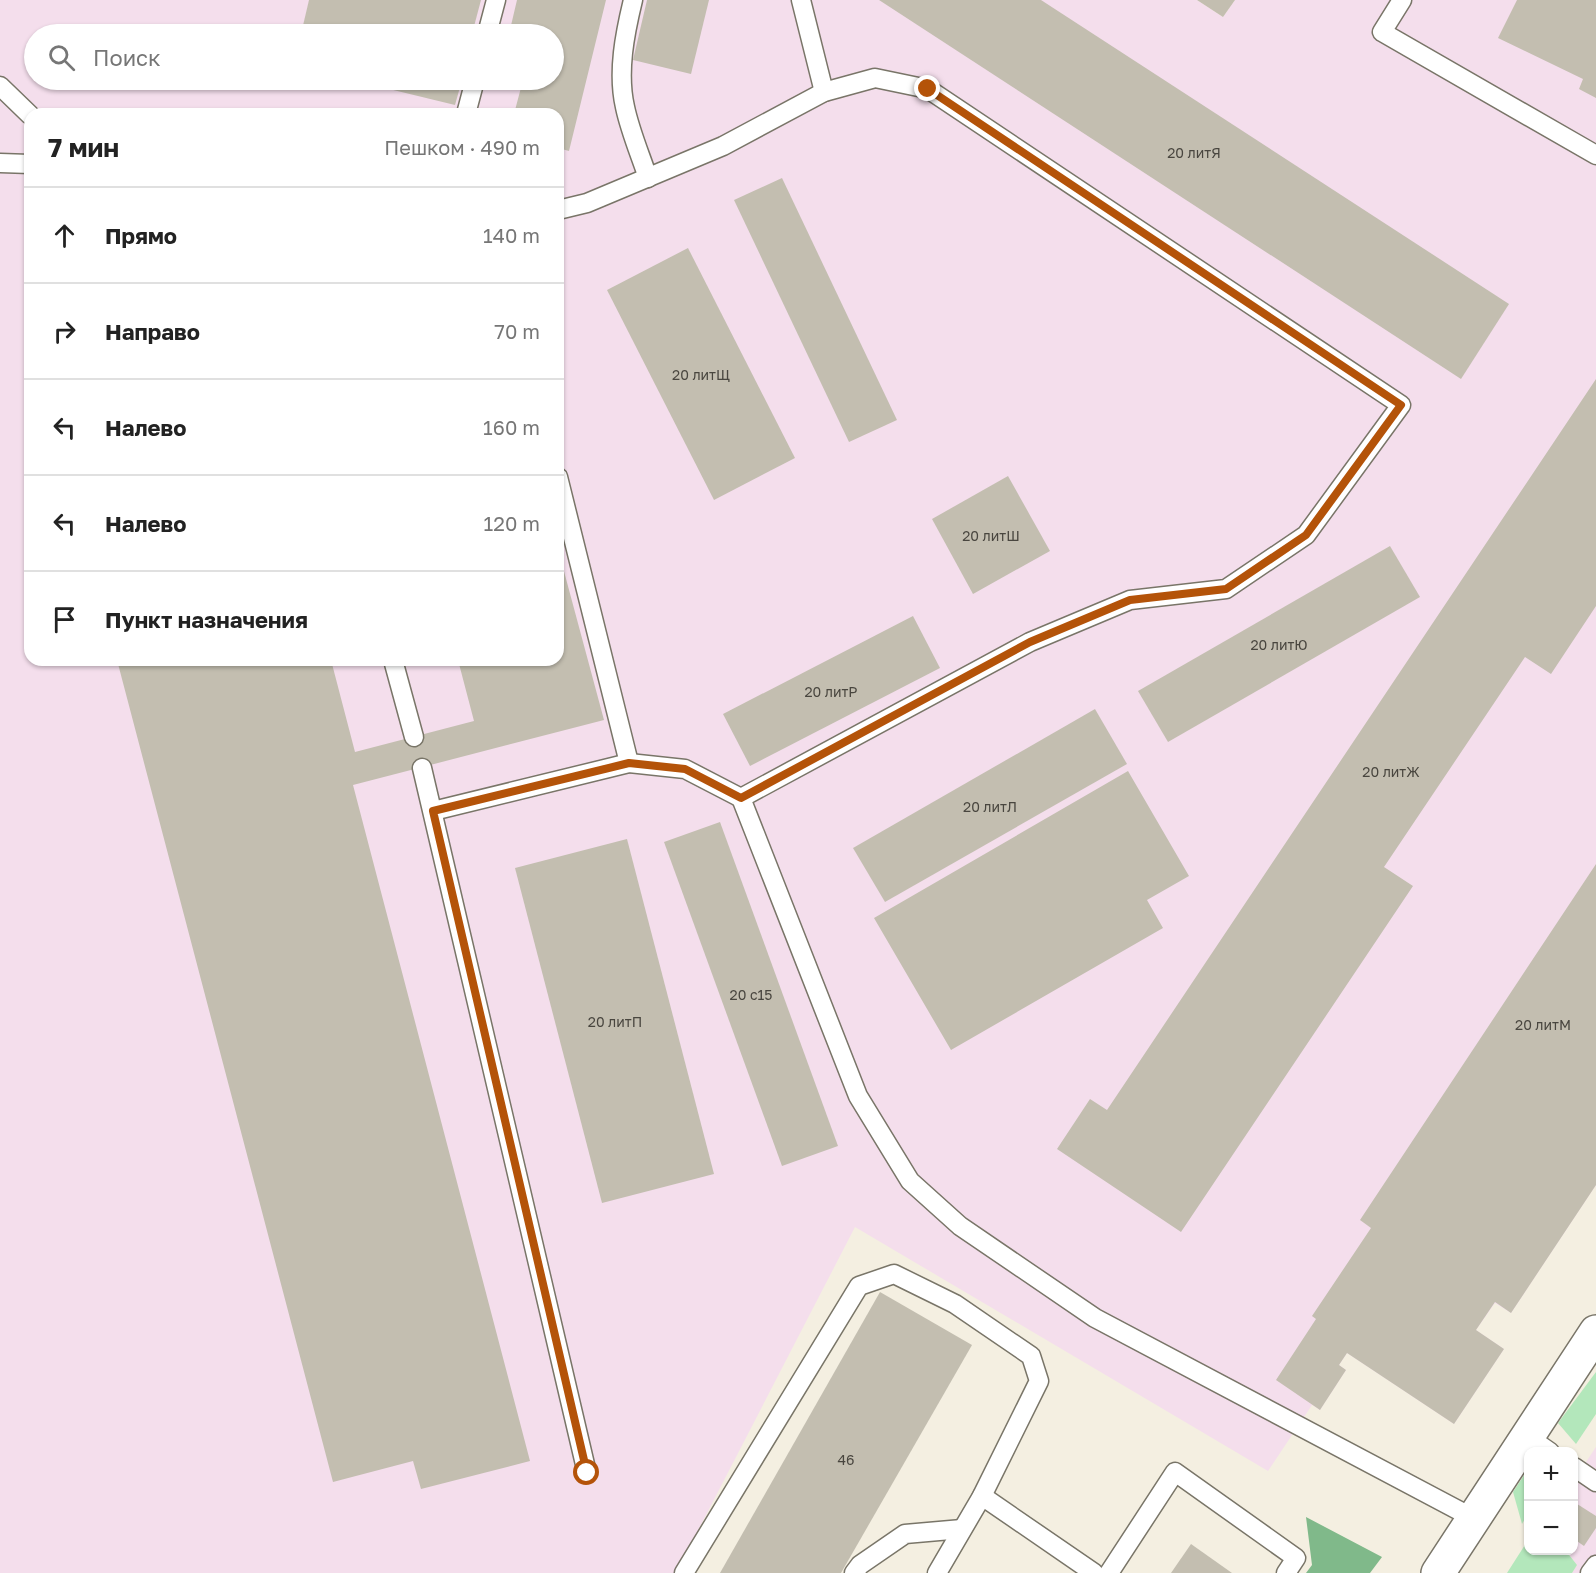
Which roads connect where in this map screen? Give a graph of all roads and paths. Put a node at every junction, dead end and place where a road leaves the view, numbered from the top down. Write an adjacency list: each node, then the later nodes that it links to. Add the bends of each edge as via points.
1 (496, 0): 5 (lane)
2 (633, 0): 14 (lane, via 625,40 624,106)
3 (801, 0): 8 (lane)
4 (1402, 0): 11 (lane, via 1382,32)
5 (490, 24)
6 (0, 86): 10 (lane)
7 (472, 90): 9 (lane)
8 (824, 92): 14 (lane, via 723,146); 21 (lane, via 875,78 928,89 1401,405 1306,535 1226,589 1130,600 1030,642)
9 (468, 108)
10 (24, 109)
11 (1596, 155)
12 (0, 163): 13 (lane)
13 (24, 165)
14 (648, 178): 15 (lane)
15 (564, 209)
16 (564, 501): 19 (lane)
17 (395, 666): 18 (lane)
18 (414, 737)
19 (629, 763): 21 (lane, via 685,769); 22 (lane)
20 (422, 768): 22 (lane)
21 (741, 798): 29 (lane, via 858,1096 910,1181 960,1226 1095,1318)
22 (433, 811): 26 (lane)
23 (1596, 1332): 24 (street)
24 (1538, 1444): 29 (street)
25 (1578, 1470): 27 (lane)
26 (587, 1473)
27 (1596, 1482)
28 (982, 1496): 30 (lane); 32 (lane, via 1039,1381 1031,1356 955,1304 894,1274 858,1286); 35 (lane)
29 (1473, 1518): 38 (street)
30 (962, 1529): 33 (lane, via 905,1534); 34 (lane)
31 (1596, 1564): 39 (lane)
32 (684, 1573)
33 (854, 1573)
34 (937, 1573)
35 (1094, 1573)
36 (1109, 1573): 37 (lane, via 1175,1472 1296,1558)
37 (1286, 1573)
38 (1438, 1573)
39 (1590, 1573)

